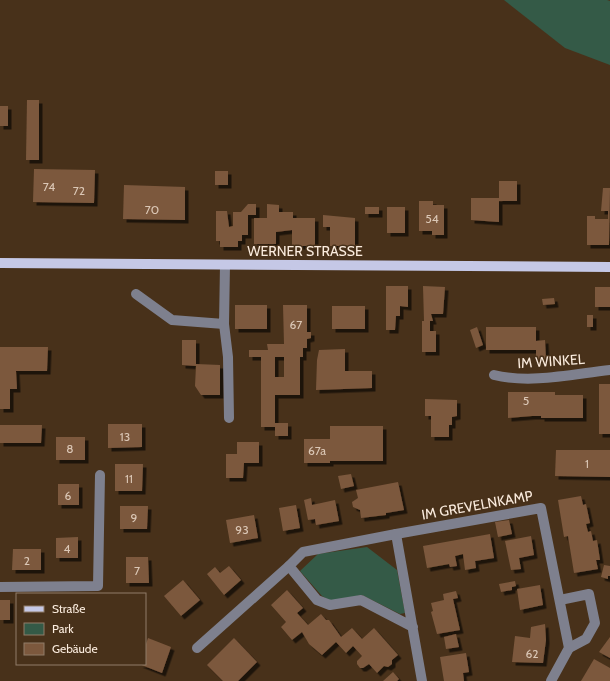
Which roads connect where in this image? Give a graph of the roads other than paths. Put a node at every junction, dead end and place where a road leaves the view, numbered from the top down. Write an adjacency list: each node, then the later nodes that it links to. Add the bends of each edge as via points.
1 (0, 264): 2 (main road, WERNER STRASSE)
2 (225, 265): 3 (main road, WERNER STRASSE); 5 (street)
3 (610, 267)
4 (136, 294): 5 (street, via 172,320)
5 (224, 324): 8 (street, via 228,357)
6 (610, 370): 7 (street, IM WINKEL, via 549,377 508,378)
7 (494, 374)
8 (229, 418)
9 (100, 475): 12 (street, via 98,586)
10 (396, 534): 11 (street, IM GREVELNKAMP, via 303,552); 13 (street, IM GREVELNKAMP, via 541,508); 14 (street)
11 (289, 566): 14 (street, via 317,600 330,605 361,600); 15 (street, IM GREVELNKAMP)
12 (0, 587)
13 (560, 600): 16 (street, IM GREVELNKAMP); 16 (street, via 589,594 595,623 586,639)
14 (413, 627): 17 (street)
15 (197, 648)
16 (569, 648): 18 (street)
17 (422, 681)
18 (551, 681)

